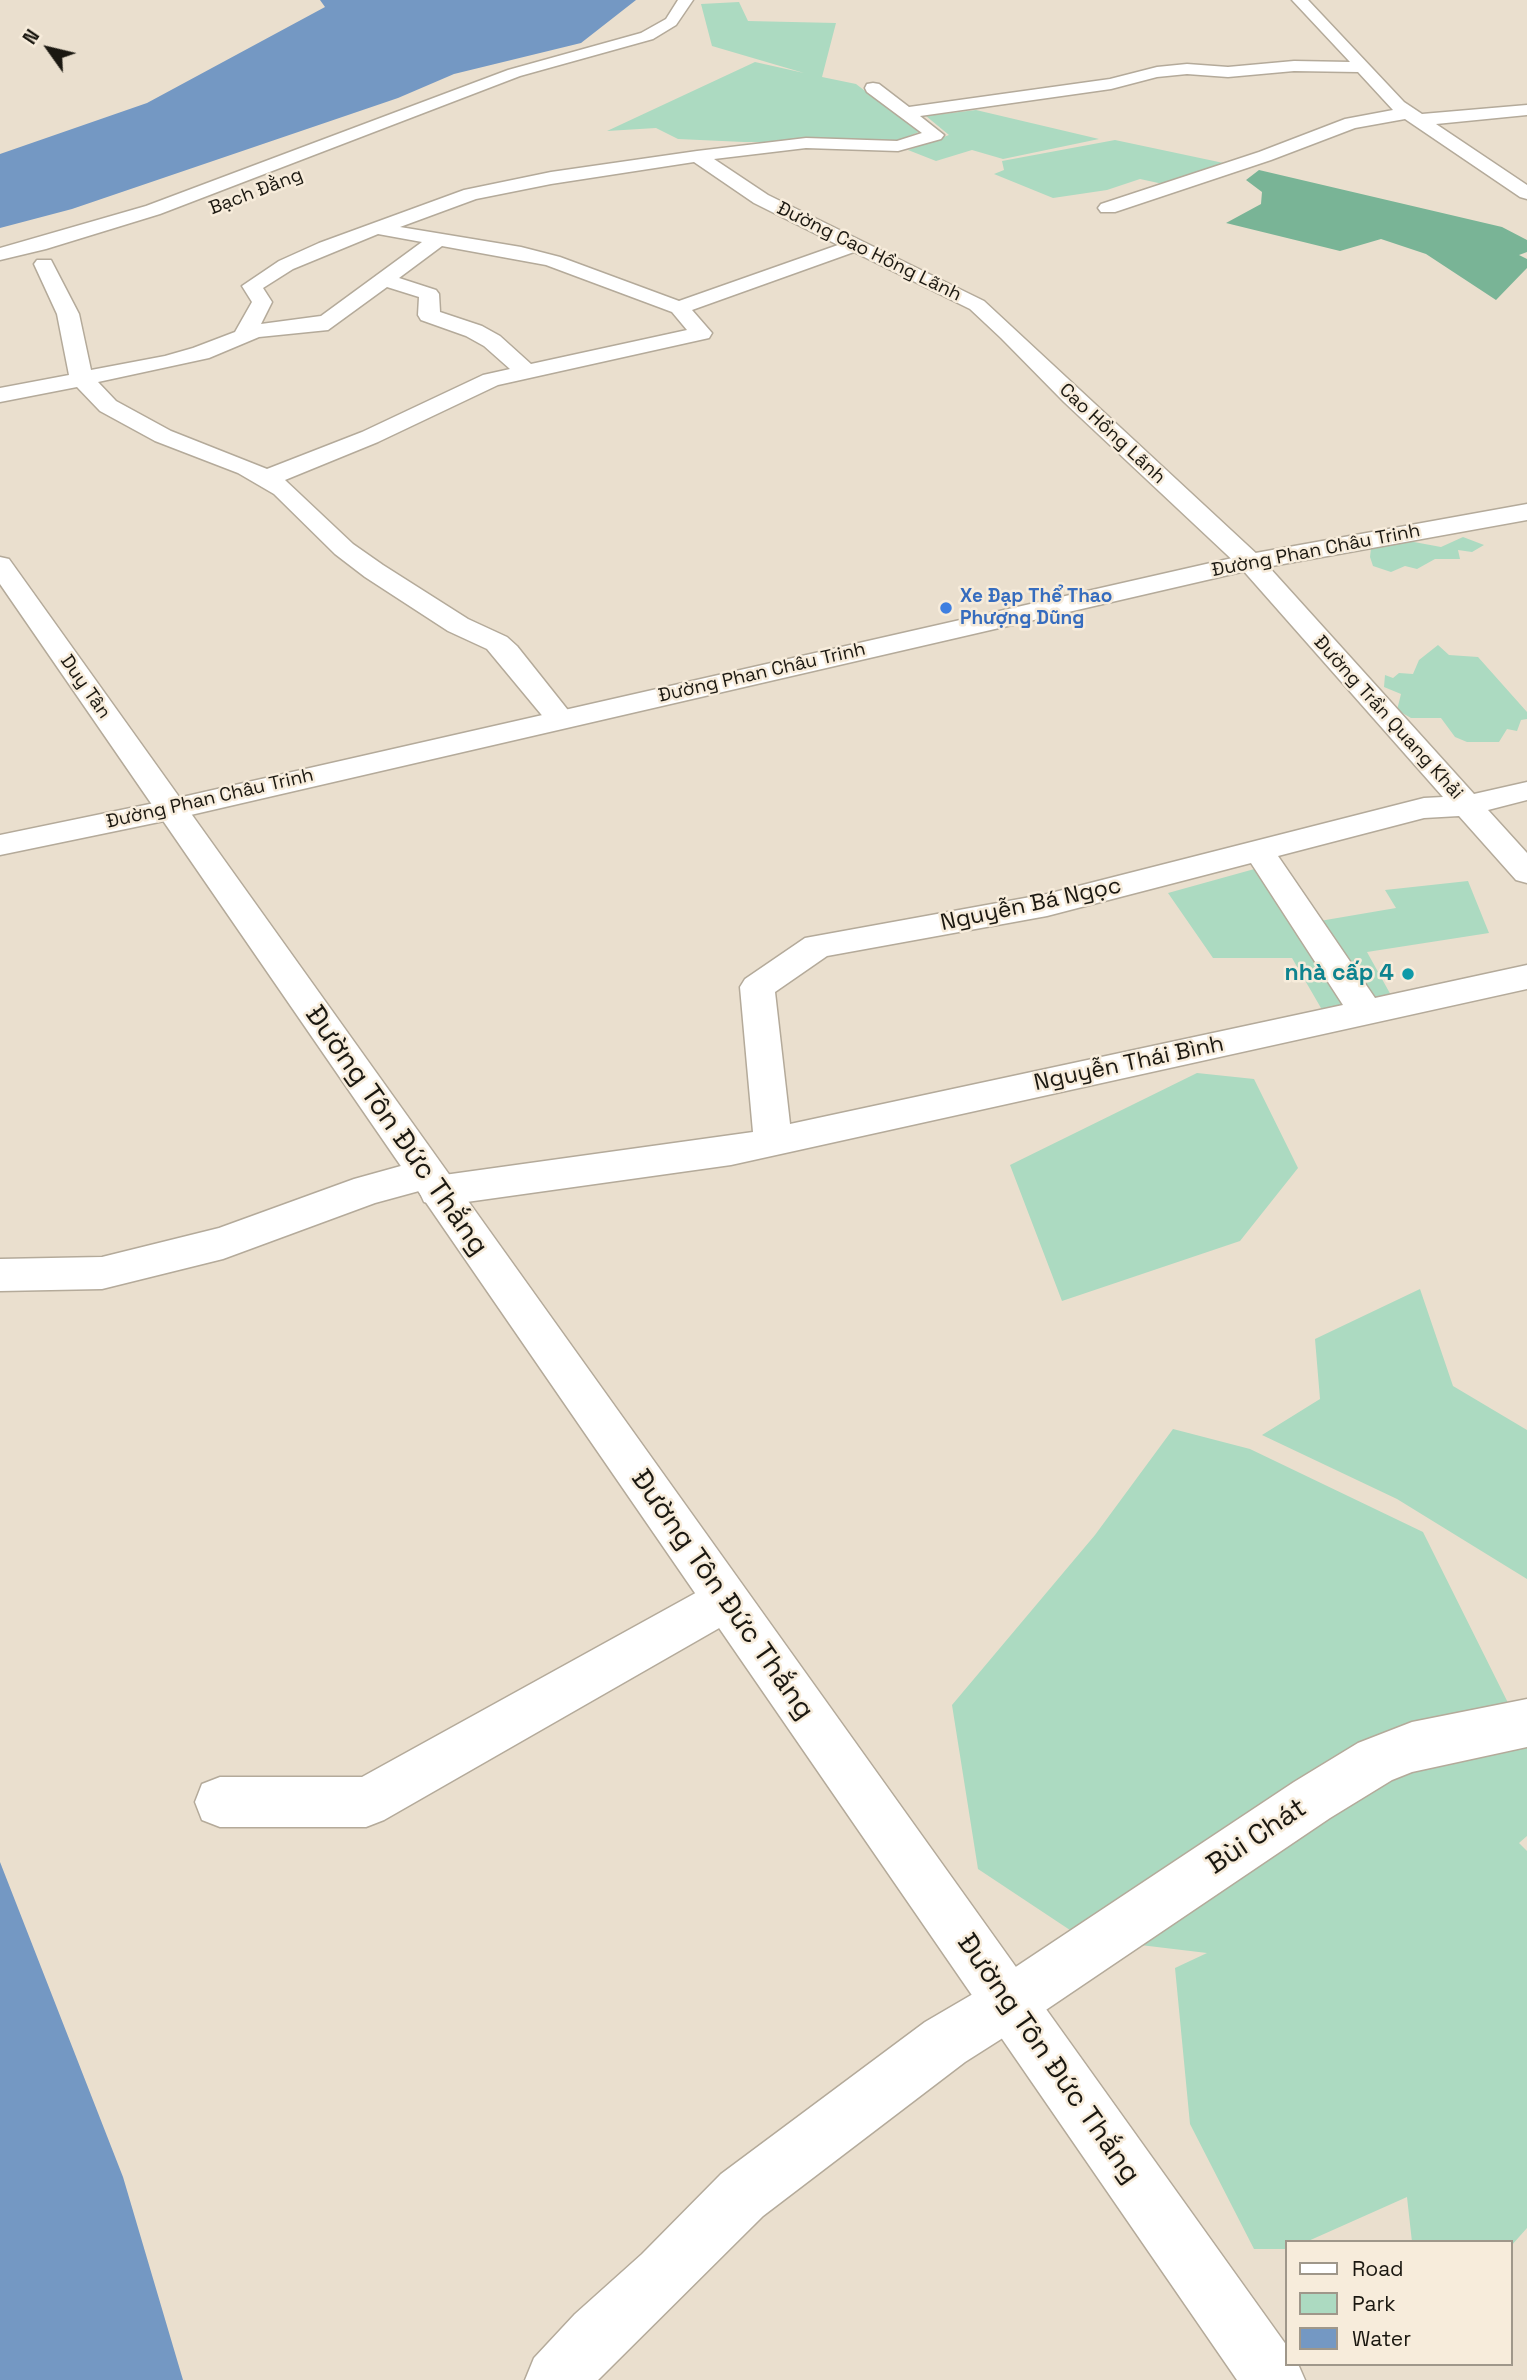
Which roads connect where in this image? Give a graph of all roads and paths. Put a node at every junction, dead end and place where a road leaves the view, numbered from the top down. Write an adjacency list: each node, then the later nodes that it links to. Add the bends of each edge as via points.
1 (686, 0): 18 (street, via 671,22 647,36 513,73 153,210)
2 (1298, 0): 3 (street)
3 (1361, 67): 7 (street, via 1293,66 1228,72 1176,69 1104,85); 8 (street)
4 (873, 88): 7 (street)
5 (508, 94): 9 (street)
6 (1527, 110): 8 (street)
7 (905, 113): 10 (street, via 935,135 898,146 806,144)
8 (1412, 116): 11 (street); 12 (street, via 1351,123)
9 (380, 144)
10 (697, 156): 14 (street, via 471,194); 17 (street, Đường Cao Hồng Lãnh, via 761,199)
11 (1527, 193)
12 (1108, 208)
13 (187, 217): 15 (street, Bạch Đằng)
14 (380, 229): 16 (street); 23 (street, via 326,247 258,281 252,286 261,306)
15 (149, 231)
16 (437, 240): 20 (street); 22 (street, via 552,261)
17 (853, 246): 21 (street, Đường Cao Hồng Lãnh); 22 (street)
18 (0, 254)
19 (42, 264): 25 (street, via 68,314)
20 (385, 280): 23 (street, via 320,325); 24 (street, via 429,294 429,314 492,341)
21 (977, 305): 29 (street, Cao Hồng Lãnh)
22 (679, 308): 24 (street, via 701,333)
23 (244, 334): 25 (street, via 201,353)
24 (526, 372): 27 (street, via 491,380 370,437)
25 (81, 378): 26 (street); 27 (street, via 118,413)
26 (0, 395)
27 (267, 478): 31 (street, via 374,571 458,625 497,643)
28 (1527, 512): 29 (street, Đường Phan Châu Trinh)
29 (1250, 562): 31 (street, Đường Phan Châu Trinh); 33 (street, Đường Trần Quang Khải)
30 (0, 565): 34 (street, Duy Tân)
31 (560, 719): 34 (street, Đường Phan Châu Trinh)
32 (1527, 791): 33 (street, Nguyễn Bá Ngọc)
33 (1466, 806): 36 (street, Nguyễn Bá Ngọc, via 1424,808); 37 (street, Đường Trần Quang Khải)
34 (169, 810): 35 (street, Đường Phan Châu Trinh); 41 (street, Đường Tôn Đức Thắng)
35 (0, 845)
36 (1259, 851): 39 (street); 40 (street, Nguyễn Bá Ngọc, via 1047,905 817,946 757,987)
37 (1527, 873)
38 (1527, 977): 39 (street, Nguyễn Thái Bình)
39 (1366, 1013): 40 (street, Nguyễn Thái Bình)
40 (773, 1142): 41 (street, Nguyễn Thái Bình, via 731,1151)
41 (432, 1183): 42 (street, Nguyễn Thái Bình, via 368,1190 223,1243 102,1273); 43 (street, Đường Tôn Đức Thắng)
42 (0, 1275)
43 (726, 1600): 45 (street, via 366,1802); 46 (street, Đường Tôn Đức Thắng)
44 (1527, 1723): 46 (street, Bùi Chát, via 1423,1744 1376,1761)
45 (220, 1802)
46 (1009, 2003): 47 (street, Bùi Chát, via 945,2042 742,2195); 48 (street, Đường Tôn Đức Thắng)
47 (556, 2380)
48 (1274, 2380)

